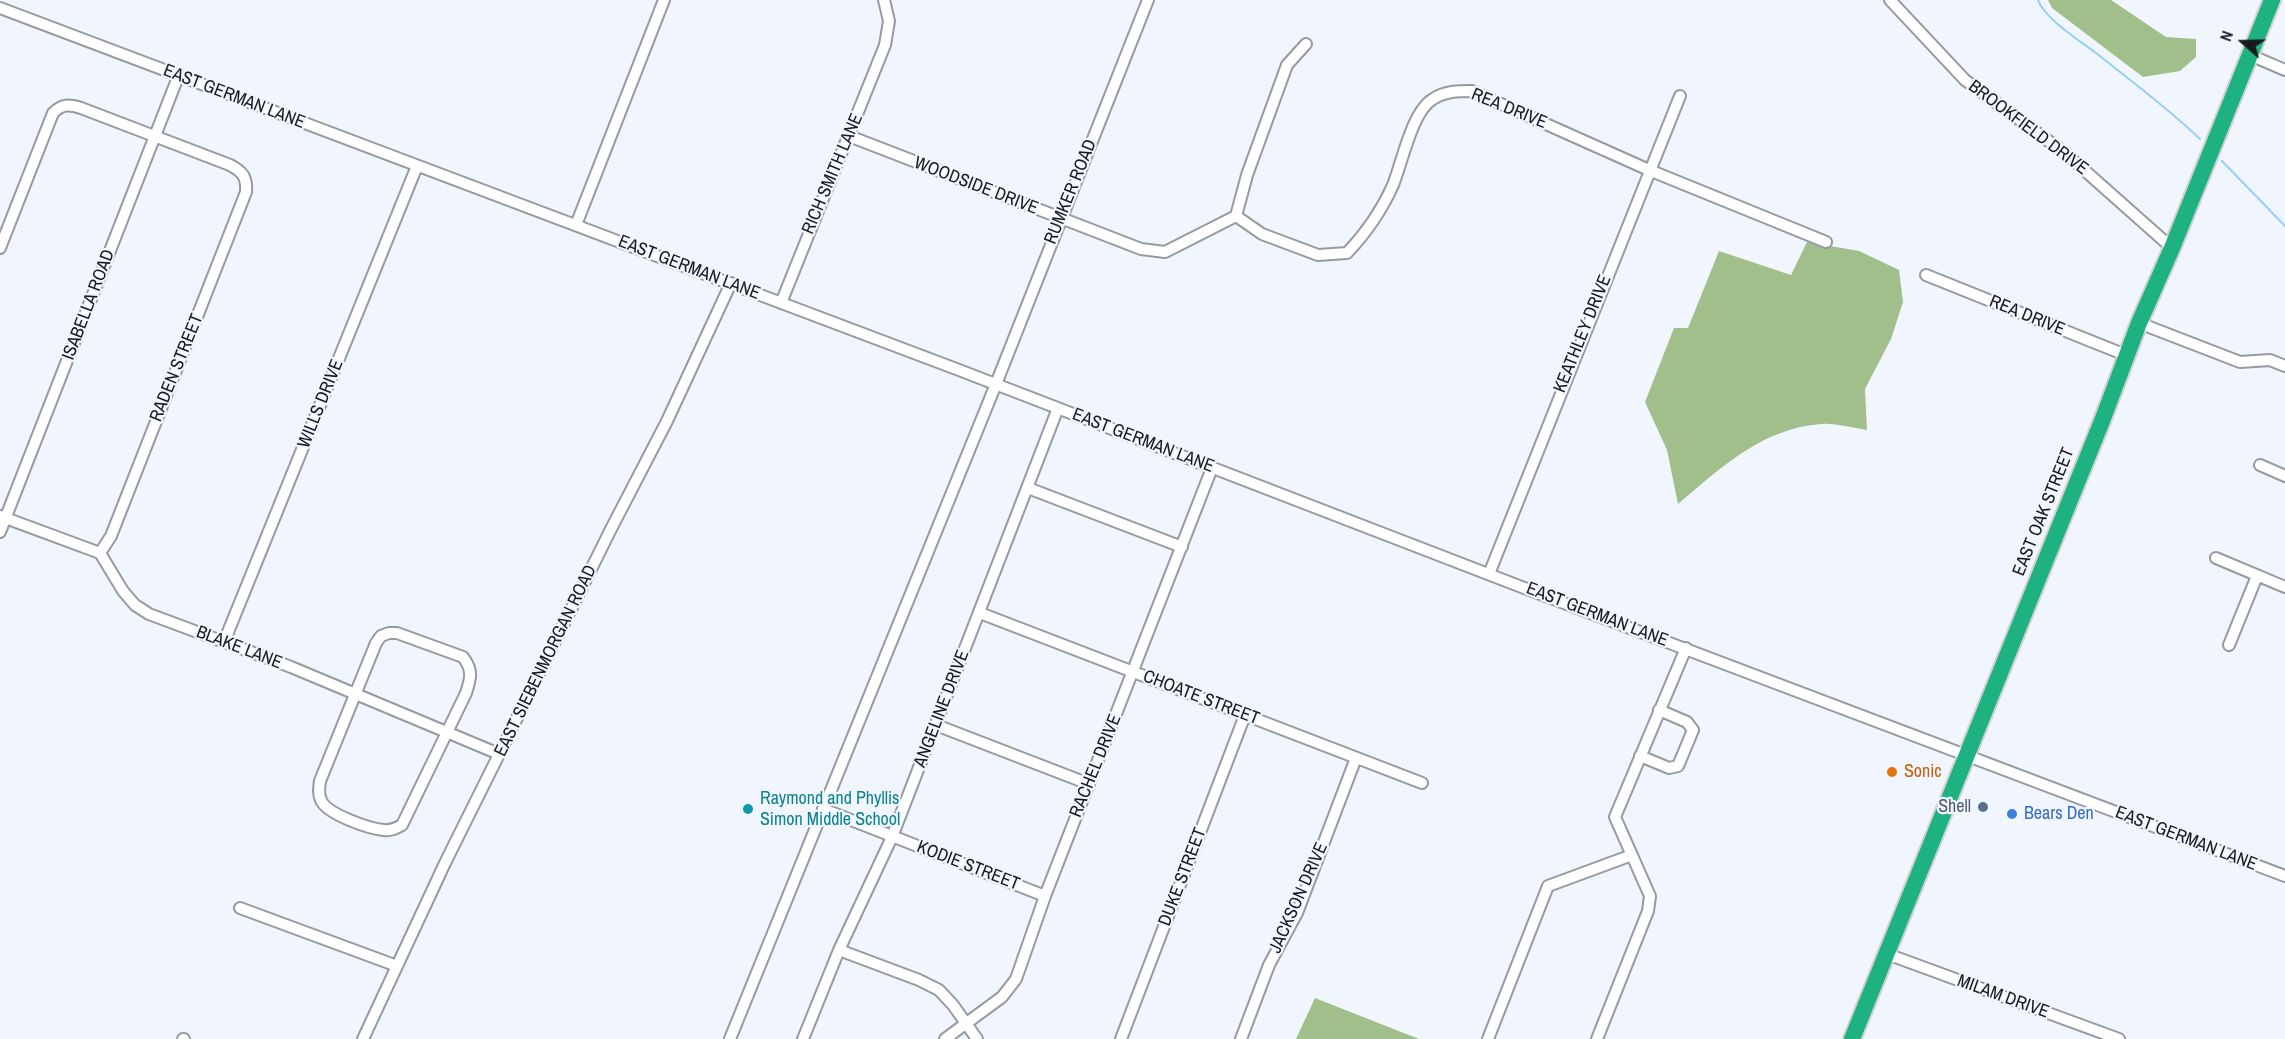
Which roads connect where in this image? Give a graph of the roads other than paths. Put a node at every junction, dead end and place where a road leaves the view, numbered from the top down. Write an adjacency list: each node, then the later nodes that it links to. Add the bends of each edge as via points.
1 (664, 0): 18 (street)
2 (884, 0): 13 (street, RICH SMITH LANE, via 889,21 885,45)
3 (1148, 0): 17 (street, RUMKER ROAD)
4 (1890, 0): 21 (street, BROOKFIELD DRIVE, via 1965,80 2065,153)
5 (2272, 0): 8 (highway, EAST OAK STREET)
6 (0, 8): 10 (street, EAST GERMAN LANE)
7 (1306, 44): 16 (street, via 1287,64)
8 (2250, 56): 9 (street); 21 (highway, EAST OAK STREET)
9 (2285, 70)
10 (178, 76): 12 (street, ISABELLA ROAD); 14 (street, EAST GERMAN LANE)
11 (1680, 96): 15 (street, KEATHLEY DRIVE)
12 (156, 136): 20 (street, via 71,105 60,106 53,113); 34 (street, ISABELLA ROAD); 37 (street, RADEN STREET, via 240,170 247,180 246,192 111,536)
13 (849, 136): 17 (street, WOODSIDE DRIVE); 24 (street, RICH SMITH LANE)
14 (417, 166): 18 (street, EAST GERMAN LANE); 43 (street, WILLS DRIVE)
15 (1648, 170): 16 (street, REA DRIVE, via 1473,91 1453,91 1431,99 1418,116 1392,186 1369,229 1347,253 1318,255 1262,234); 19 (street, REA DRIVE); 39 (street, KEATHLEY DRIVE)
16 (1236, 216): 17 (street, WOODSIDE DRIVE, via 1165,252 1141,249)
17 (1060, 218): 28 (street, RUMKER ROAD)
18 (576, 225): 23 (street, EAST GERMAN LANE)
19 (1826, 242)
20 (0, 248)
21 (2172, 248): 25 (highway, EAST OAK STREET)
22 (1926, 275): 26 (street, REA DRIVE)
23 (731, 284): 24 (street, EAST GERMAN LANE); 52 (street, EAST SIEBENMORGAN ROAD)
24 (781, 303): 28 (street, EAST GERMAN LANE)
25 (2139, 324): 26 (highway, EAST OAK STREET); 27 (street, via 2240,362 2270,360)
26 (2128, 356): 54 (highway, EAST OAK STREET)
27 (2285, 366)
28 (996, 384): 29 (street, EAST GERMAN LANE); 58 (street)
29 (1058, 408): 31 (street, EAST GERMAN LANE); 33 (street, ANGELINE DRIVE)
30 (2260, 465): 32 (street)
31 (1212, 468): 36 (street, RACHEL DRIVE); 39 (street, EAST GERMAN LANE)
32 (2285, 476)
33 (1028, 488): 36 (street); 42 (street, ANGELINE DRIVE)
34 (3, 517): 35 (street, ISABELLA ROAD); 37 (street)
35 (0, 532)
36 (1182, 547): 46 (street, RACHEL DRIVE)
37 (100, 553): 43 (street, BLAKE LANE, via 135,605)
38 (2216, 558): 40 (street)
39 (1489, 574): 45 (street, EAST GERMAN LANE)
40 (2256, 576): 41 (street); 44 (street)
41 (2285, 587)
42 (980, 613): 46 (street, CHOATE STREET); 50 (street, ANGELINE DRIVE)
43 (224, 642): 47 (street, BLAKE LANE)
44 (2229, 645)
45 (1686, 648): 48 (street); 54 (street, EAST GERMAN LANE)
46 (1134, 672): 49 (street, CHOATE STREET); 57 (street, RACHEL DRIVE)
47 (355, 693): 51 (street, BLAKE LANE); 51 (street, via 381,636 397,633 455,653 469,665 472,676); 51 (street, via 318,790 321,801 336,814 384,830 402,825)
48 (1659, 710): 53 (street); 53 (street, via 1687,722 1693,730 1674,768)
49 (1245, 715): 55 (street, CHOATE STREET); 73 (street, DUKE STREET)
50 (936, 724): 57 (street); 59 (street, ANGELINE DRIVE)
51 (448, 732): 52 (street, BLAKE LANE)
52 (500, 754): 66 (street, EAST SIEBENMORGAN ROAD)
53 (1640, 756): 60 (street, via 1615,817)
54 (1967, 756): 61 (street, EAST GERMAN LANE); 65 (highway, EAST OAK STREET)
55 (1356, 758): 56 (street, CHOATE STREET); 74 (street, JACKSON DRIVE, via 1296,913 1269,965)
56 (1422, 783)
57 (1089, 784): 62 (street, RACHEL DRIVE)
58 (824, 809): 59 (street, KODIE STREET); 69 (street)
59 (892, 837): 62 (street, KODIE STREET); 64 (street, ANGELINE DRIVE)
60 (1632, 855): 75 (street, via 1548,886); 76 (street, via 1650,896 1648,911)
61 (2285, 876)
62 (1045, 896): 67 (street, RACHEL DRIVE, via 1016,979 1002,997)
63 (240, 908): 66 (street)
64 (839, 950): 67 (street, via 939,990); 70 (street, ANGELINE DRIVE)
65 (1887, 954): 77 (highway, EAST OAK STREET); 78 (street, MILAM DRIVE)
66 (397, 966): 68 (street, EAST SIEBENMORGAN ROAD)
67 (965, 1024): 71 (street, RACHEL DRIVE); 72 (street)
68 (363, 1039)
69 (730, 1039)
70 (803, 1039)
71 (945, 1039)
72 (977, 1039)
73 (1121, 1039)
74 (1241, 1039)
75 (1488, 1039)
76 (1597, 1039)
77 (1852, 1039)
78 (2119, 1039)

